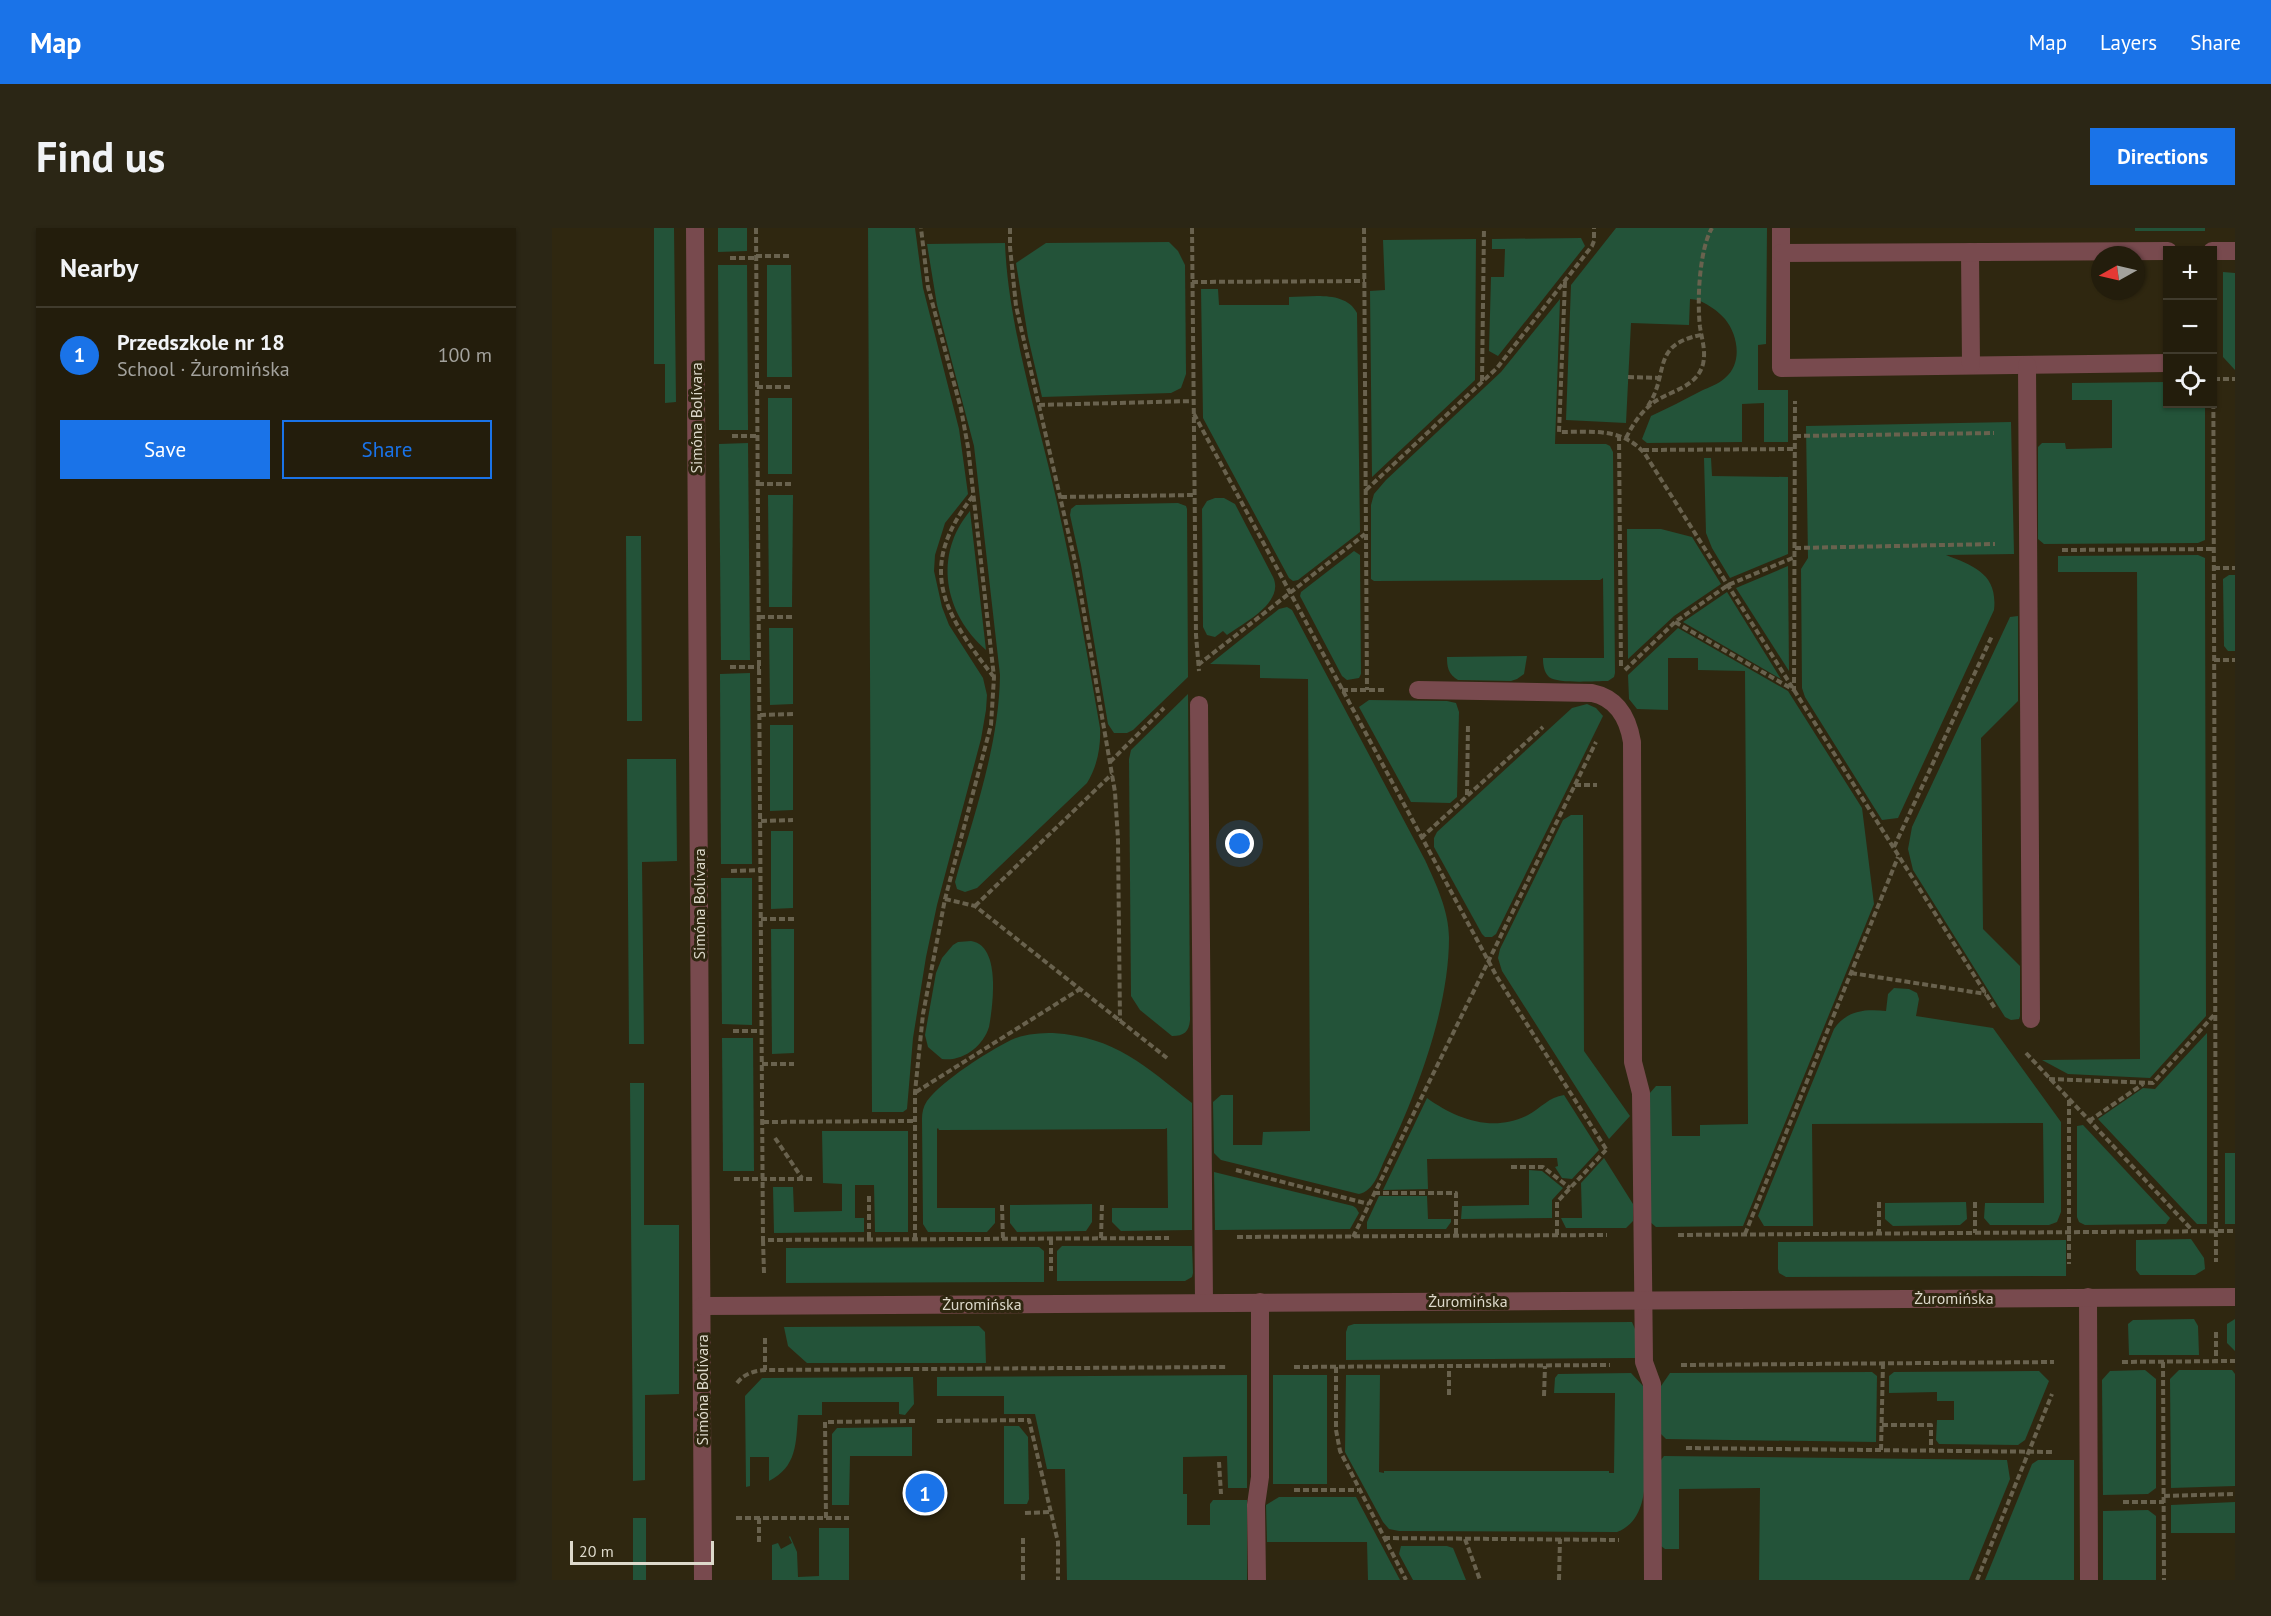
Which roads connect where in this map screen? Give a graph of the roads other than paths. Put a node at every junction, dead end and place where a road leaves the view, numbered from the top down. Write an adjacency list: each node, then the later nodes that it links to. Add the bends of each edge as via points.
1 (695, 228): 19 (street, Simóna Bolívara)
2 (1781, 228): 7 (street)
3 (2163, 251): 6 (street)
4 (2217, 251): 5 (street)
5 (2235, 251)
6 (1970, 252): 7 (street); 9 (street)
7 (1781, 253): 9 (street, via 1781,368)
8 (2163, 363): 10 (street)
9 (1971, 365): 10 (street)
10 (2027, 365): 13 (street)
11 (1418, 690): 16 (street, via 1597,694 1615,703 1626,721 1632,742 1633,1062 1641,1093)
12 (1198, 705): 18 (street)
13 (2031, 1019)
14 (2088, 1297): 15 (street, Żuromińska); 16 (street, Żuromińska); 23 (street)
15 (2235, 1297)
16 (1643, 1301): 17 (street, Żuromińska); 22 (street, via 1646,1365 1652,1384)
17 (1260, 1302): 18 (street, Żuromińska); 21 (street)
18 (1204, 1303): 19 (street, Żuromińska)
19 (702, 1306): 20 (street, Simóna Bolívara)
20 (703, 1580)
21 (1257, 1580)
22 (1653, 1580)
23 (2089, 1580)

